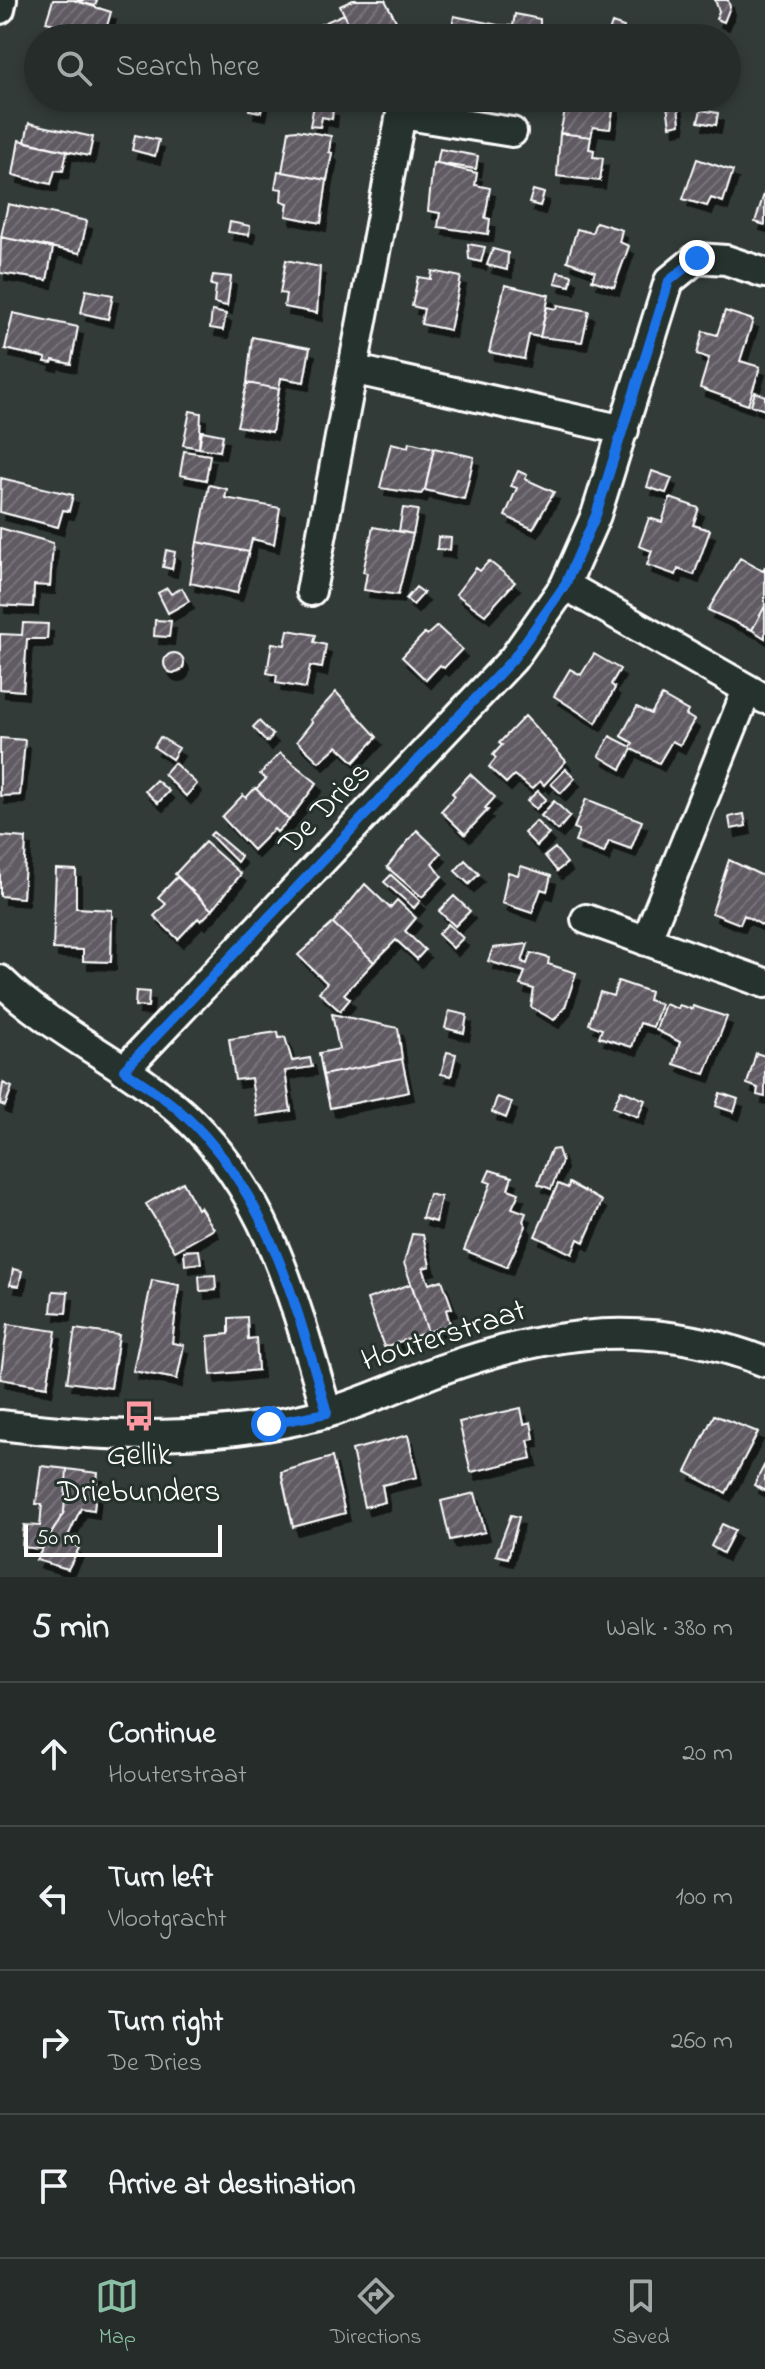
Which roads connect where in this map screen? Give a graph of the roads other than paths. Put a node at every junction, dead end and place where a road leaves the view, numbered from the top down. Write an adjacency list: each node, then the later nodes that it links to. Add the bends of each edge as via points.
1 (2, 0): 2 (street)
2 (0, 9)
3 (512, 132): 5 (street, via 401,114)
4 (765, 273): 6 (street, De Dries, via 726,260 697,258 669,281)
5 (356, 370): 6 (street); 8 (street)
6 (624, 430): 7 (street, De Dries, via 596,515)
7 (565, 585): 9 (street); 14 (street, De Dries, via 513,659)
8 (311, 591)
9 (756, 695): 11 (street)
10 (586, 919): 11 (street)
11 (646, 941): 13 (street)
12 (0, 980): 14 (street)
13 (765, 983)
14 (124, 1070): 16 (street, via 183,1114 229,1165 265,1223)
15 (765, 1362): 16 (street, Houterstraat, via 698,1339 598,1333 533,1341)
16 (327, 1413): 17 (street, Houterstraat, via 197,1433 93,1436)
17 (0, 1425)

